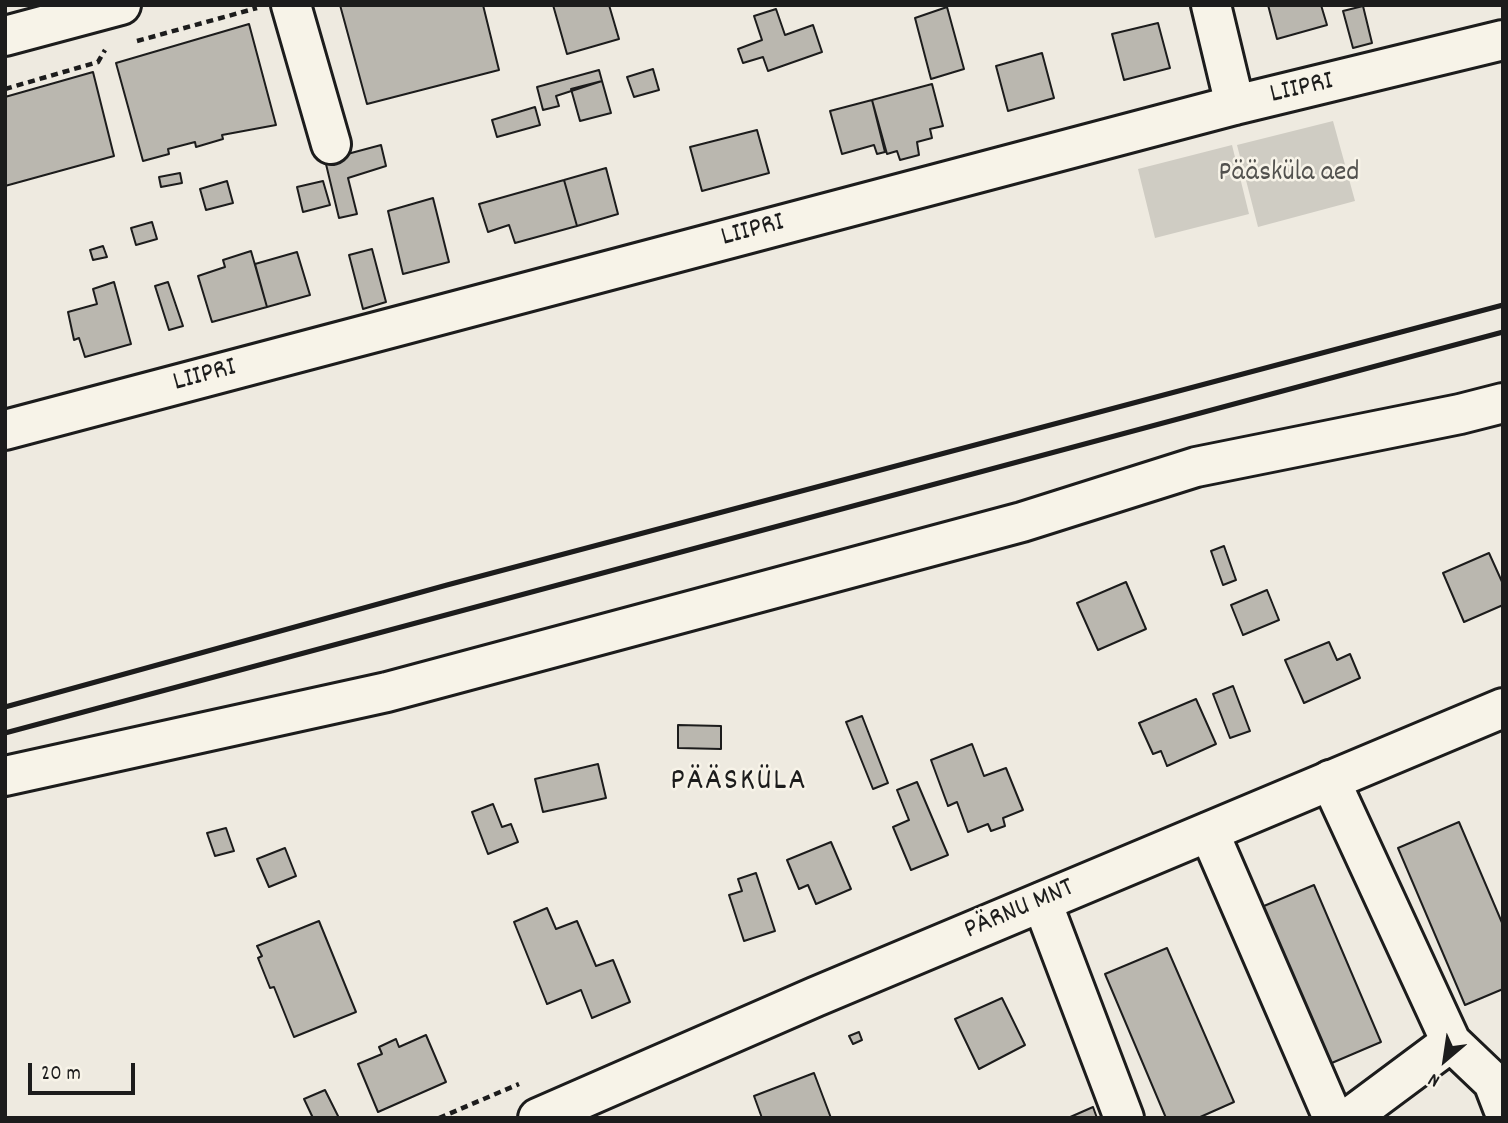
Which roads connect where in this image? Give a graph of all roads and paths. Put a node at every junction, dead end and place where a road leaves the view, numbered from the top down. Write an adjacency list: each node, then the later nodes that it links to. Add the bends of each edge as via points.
1 (121, 5): 5 (street)
2 (268, 5): 7 (path)
3 (291, 5): 11 (street)
4 (1211, 5): 10 (street)
5 (5, 36)
6 (1503, 40): 10 (street, LIIPRI)
7 (128, 43)
8 (115, 47): 9 (path, via 102,50 98,62)
9 (5, 89)
10 (1235, 105): 13 (street, LIIPRI)
11 (331, 144)
12 (1503, 403): 15 (street, via 1196,467 1022,522 387,692)
13 (5, 430)
14 (1503, 708): 16 (street, PÄRNU MNT)
15 (5, 776)
16 (1330, 780): 17 (street, PÄRNU MNT); 19 (street)
17 (1209, 832): 18 (street, PÄRNU MNT); 23 (street)
18 (1042, 902): 21 (street, PÄRNU MNT); 22 (street)
19 (1451, 1042): 20 (street, via 1493,1082); 24 (street)
20 (1503, 1108)
21 (538, 1118)
22 (1124, 1118)
23 (1333, 1118)
24 (1349, 1118)

